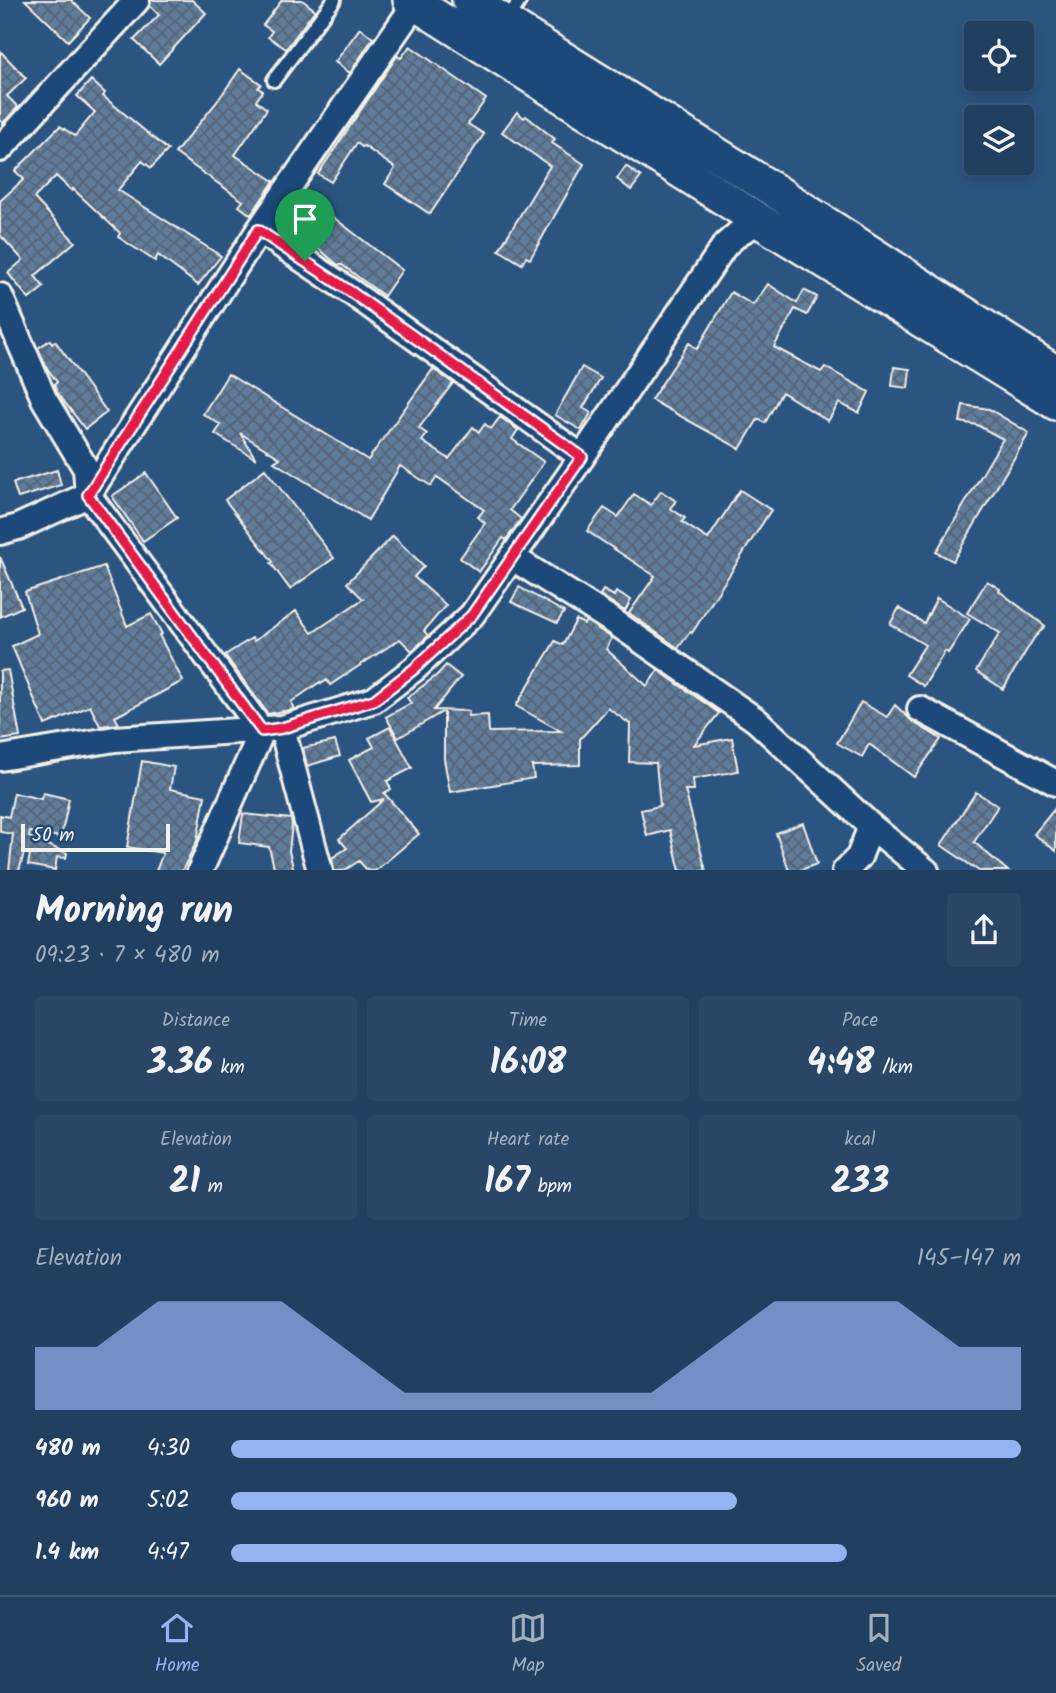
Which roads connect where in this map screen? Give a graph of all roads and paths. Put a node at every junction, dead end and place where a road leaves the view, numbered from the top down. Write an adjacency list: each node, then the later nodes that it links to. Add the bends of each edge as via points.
1 (137, 0): 7 (street)
2 (470, 0): 5 (street)
3 (332, 1): 6 (lane)
4 (412, 2): 8 (street); 9 (street)
5 (513, 11): 11 (street, via 772,190)
6 (274, 80)
7 (0, 149)
8 (760, 222): 12 (street); 13 (street, via 724,245)
9 (258, 230): 13 (street); 14 (street)
10 (0, 296): 14 (street, via 44,399 86,469)
11 (1056, 373)
12 (1056, 403)
13 (582, 457): 16 (street)
14 (88, 495): 15 (street); 18 (street)
15 (0, 532)
16 (513, 558): 18 (street, via 472,615 374,700); 21 (street, via 756,720)
17 (920, 709): 20 (street)
18 (272, 729): 19 (street, via 116,739); 22 (street); 23 (street)
19 (0, 758)
20 (1056, 783)
21 (871, 826): 24 (street, via 859,857); 25 (street)
22 (200, 870)
23 (320, 870)
24 (845, 870)
25 (926, 870)

